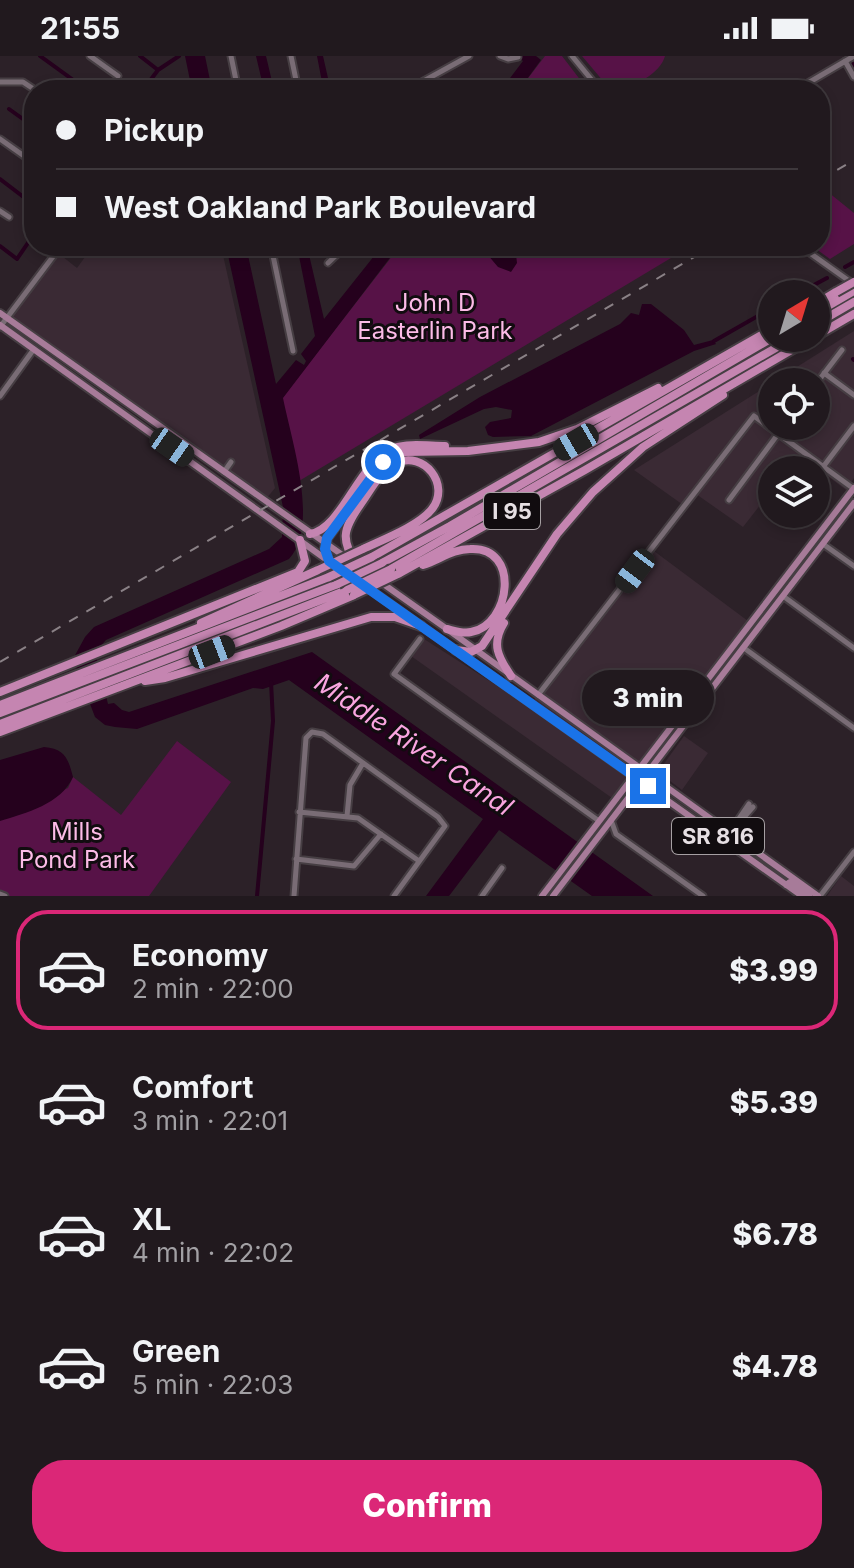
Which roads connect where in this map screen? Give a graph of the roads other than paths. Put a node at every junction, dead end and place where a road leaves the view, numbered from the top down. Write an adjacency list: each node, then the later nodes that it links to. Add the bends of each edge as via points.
1 (90, 56): 10 (street)
2 (231, 56): 12 (street)
3 (291, 56): 13 (street)
4 (469, 56): 14 (street)
5 (500, 56): 8 (street)
6 (572, 56): 15 (street)
7 (854, 56): 9 (street)
8 (514, 57)
9 (845, 61): 11 (street); 16 (street)
10 (118, 76)
11 (854, 77)
12 (236, 80)
13 (296, 80)
14 (425, 80)
15 (592, 80)
16 (813, 80)
17 (0, 82): 18 (street)
18 (24, 83)
19 (0, 139): 20 (street)
20 (24, 156)
21 (0, 211): 22 (street)
22 (9, 217)
23 (53, 256): 35 (street)
24 (273, 256): 44 (street)
25 (335, 256): 27 (street)
26 (815, 256): 28 (street)
27 (328, 263)
28 (854, 283): 30 (highway, bridge)
29 (854, 291): 30 (highway)
30 (840, 295): 31 (highway); 32 (highway)
31 (830, 299)
32 (830, 302)
33 (853, 303): 36 (highway)
34 (854, 314): 38 (highway, I 95)
35 (3, 315): 37 (street); 40 (main road, SR 816)
36 (830, 316)
37 (0, 326): 42 (main road, SR 816)
38 (830, 328)
39 (758, 337): 48 (highway, I 95)
40 (46, 345): 42 (main road); 54 (main road, SR 816)
41 (758, 346): 61 (highway)
42 (34, 349): 53 (street); 55 (main road, SR 816)
43 (842, 350): 47 (street)
44 (293, 351)
45 (769, 352): 49 (highway)
46 (788, 352): 50 (highway, I 95)
47 (828, 368)
48 (692, 374): 64 (highway, via 563,435); 65 (highway, I 95)
49 (727, 376): 57 (highway); 83 (highway)
50 (745, 377): 57 (highway, I 95); 85 (highway, via 606,478 567,522)
51 (830, 377): 52 (street)
52 (854, 395)
53 (0, 396)
54 (125, 402): 55 (main road); 59 (main road, SR 816)
55 (112, 404): 60 (main road, SR 816)
56 (758, 419): 110 (street, via 754,416)
57 (672, 420): 83 (highway, I 95)
58 (854, 426): 67 (street)
59 (164, 429): 60 (main road); 69 (main road, SR 816)
60 (149, 431): 71 (main road, SR 816)
61 (610, 433): 65 (highway); 99 (highway, bridge, via 338,584)
62 (774, 440): 74 (street)
63 (786, 440): 66 (street)
64 (502, 447): 76 (highway, via 395,448 372,465 326,527); 78 (highway, via 404,452 390,458)
65 (551, 456): 92 (highway, I 95, bridge, via 372,557)
66 (808, 456)
67 (830, 458)
68 (231, 462): 69 (street)
69 (224, 472): 71 (main road); 72 (main road); 76 (main road, SR 816)
70 (830, 472): 73 (street)
71 (209, 473): 72 (main road, SR 816)
72 (229, 488): 77 (main road, SR 816)
73 (854, 489): 84 (main road)
74 (729, 500)
75 (854, 503): 79 (main road)
76 (308, 532): 78 (main road, SR 816)
77 (300, 540): 80 (main road, SR 816); 107 (highway, via 305,561 298,572)
78 (325, 544): 80 (highway); 81 (main road, SR 816)
79 (823, 544): 82 (street); 88 (main road)
80 (329, 561): 90 (main road, SR 816)
81 (357, 566): 91 (main road, SR 816); 92 (highway, bridge, via 346,544 346,529 382,475 404,461 428,468 439,491 431,511 402,530 363,549 318,570 209,619)
82 (854, 566)
83 (394, 572): 87 (highway, I 95, bridge); 91 (highway, via 463,550 481,550 497,558 505,582 491,618 473,632)
84 (786, 577): 86 (main road); 88 (main road)
85 (524, 586): 97 (highway); 101 (highway, via 496,642)
86 (775, 591): 89 (main road); 98 (main road)
87 (350, 593): 104 (highway, I 95); 106 (highway)
88 (783, 596): 89 (main road); 95 (street)
89 (774, 609): 94 (main road)
90 (421, 626): 96 (main road, SR 816); 104 (highway, via 395,617 367,618 165,678)
91 (447, 629): 97 (main road, SR 816)
92 (176, 637): 99 (highway, I 95)
93 (420, 639): 125 (street, via 394,674)
94 (744, 648): 103 (main road); 114 (street)
95 (854, 648)
96 (456, 650): 97 (highway); 109 (main road, SR 816)
97 (476, 650): 101 (main road, SR 816)
98 (724, 658): 100 (main road); 103 (main road)
99 (98, 672): 102 (highway, I 95)
100 (711, 674): 105 (main road); 117 (main road)
101 (511, 676): 110 (main road, SR 816)
102 (78, 679): 111 (highway, I 95); 112 (highway)
103 (720, 679): 105 (main road)
104 (129, 683): 106 (highway, I 95)
105 (713, 687): 118 (main road)
106 (104, 689): 108 (highway, I 95)
107 (0, 692)
108 (85, 696): 113 (highway); 115 (highway, I 95)
109 (521, 696): 110 (main road); 119 (main road, SR 816)
110 (538, 696): 117 (main road, SR 816)
111 (0, 705)
112 (0, 713)
113 (0, 724)
114 (854, 728)
115 (0, 732)
116 (363, 763): 122 (street, via 323,734 312,732 306,738); 123 (street, via 350,785); 132 (street, via 445,826)
117 (639, 768): 118 (main road, SR 816); 119 (main road)
118 (647, 774): 120 (main road); 129 (main road, SR 816)
119 (634, 776): 120 (main road, SR 816); 125 (main road)
120 (641, 781): 124 (main road); 128 (main road, SR 816)
121 (751, 805): 129 (street)
122 (299, 812): 123 (street); 131 (street)
123 (347, 816): 126 (street)
124 (611, 820): 127 (main road); 141 (street, via 616,834)
125 (599, 821): 127 (main road); 134 (main road)
126 (381, 834): 131 (street, via 354,866); 132 (street)
127 (599, 835): 140 (main road)
128 (717, 836): 129 (main road); 135 (main road, SR 816)
129 (733, 836): 144 (main road, SR 816)
130 (854, 852): 144 (street)
131 (296, 859): 136 (street)
132 (419, 861): 137 (street)
133 (502, 868): 138 (street)
134 (557, 876): 139 (main road); 140 (main road)
135 (786, 885): 142 (main road, SR 816); 143 (main road, via 790,882)
136 (294, 896)
137 (394, 896)
138 (482, 896)
139 (542, 896)
140 (552, 896)
141 (703, 896)
142 (802, 896)
143 (809, 896)
144 (819, 896)

